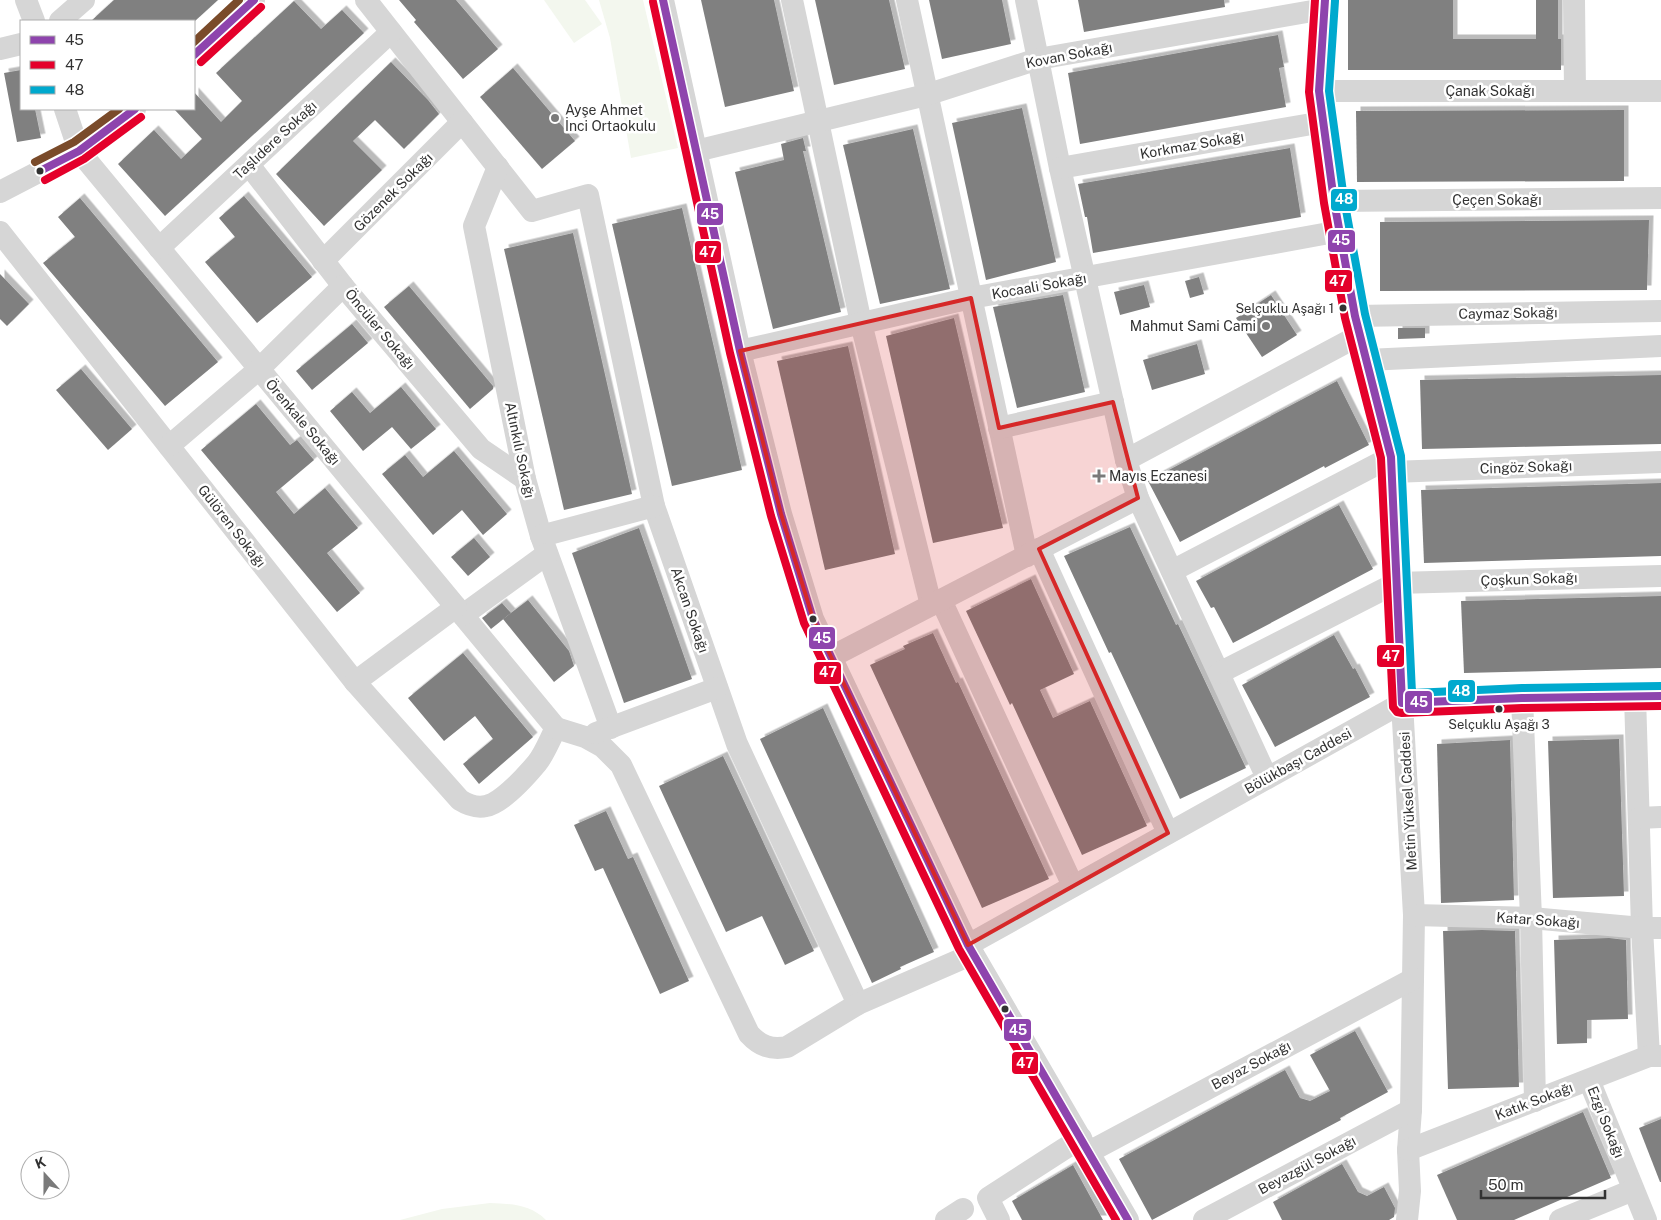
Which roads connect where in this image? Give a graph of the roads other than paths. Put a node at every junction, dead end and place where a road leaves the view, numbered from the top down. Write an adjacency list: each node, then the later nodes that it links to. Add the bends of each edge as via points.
1 (26, 0): 11 (street)
2 (84, 0): 12 (street)
3 (254, 0): 16 (street)
4 (366, 0): 13 (street)
5 (663, 0): 28 (street)
6 (792, 0): 25 (street)
7 (906, 0): 21 (street)
8 (1026, 0): 17 (street)
9 (1574, 0): 19 (street)
10 (1324, 4): 17 (street, Kovan Sokağı); 18 (street, Metin Yüksel Caddesi)
11 (34, 20)
12 (61, 20)
13 (391, 32): 24 (street); 29 (street, Taşlıdere Sokağı)
14 (20, 44): 15 (street)
15 (0, 50)
16 (195, 54)
17 (1038, 59): 21 (street, Kovan Sokağı); 31 (street)
18 (1319, 91): 19 (street, Çanak Sokağı); 26 (street, Metin Yüksel Caddesi)
19 (1575, 91): 20 (street, Çanak Sokağı)
20 (1661, 91)
21 (926, 95): 25 (street, Kovan Sokağı); 41 (street)
22 (65, 110): 27 (street, Örenkale Sokağı)
23 (134, 110): 27 (street)
24 (462, 122): 30 (street); 38 (street, Gözenek Sokağı)
25 (818, 122): 28 (street, Kovan Sokağı); 43 (street)
26 (1323, 122): 31 (street, Korkmaz Sokağı); 34 (street, Metin Yüksel Caddesi)
27 (79, 151): 32 (street); 37 (street, Örenkale Sokağı)
28 (696, 151): 46 (street)
29 (249, 165): 37 (street, Taşlıdere Sokağı); 38 (street, Öncüler Sokağı)
30 (498, 167): 55 (street, Altınkılı Sokağı, via 474,226); 57 (street, Akcan Sokağı, via 532,211 588,194)
31 (1060, 168): 39 (street)
32 (0, 192)
33 (1661, 198): 34 (street, Çeçen Sokağı)
34 (1334, 201): 36 (street, Metin Yüksel Caddesi)
35 (0, 232): 51 (street, Gülören Sokağı)
36 (1340, 232): 39 (street, Kocaali Sokağı); 44 (street, Metin Yüksel Caddesi)
37 (160, 248): 48 (street, Örenkale Sokağı)
38 (323, 261): 40 (street, Öncüler Sokağı)
39 (1084, 278): 41 (street, Kocaali Sokağı); 49 (street)
40 (343, 286): 48 (street); 55 (street, Öncüler Sokağı, via 481,449)
41 (970, 298): 43 (street, Kocaali Sokağı); 50 (street)
42 (1661, 310): 44 (street, Caymaz Sokağı)
43 (861, 323): 46 (street, Kocaali Sokağı); 63 (street)
44 (1358, 326): 47 (street, Metin Yüksel Caddesi); 52 (street)
45 (1661, 346): 47 (street)
46 (740, 351): 65 (street, via 781,514 813,619)
47 (1367, 360): 54 (street, Metin Yüksel Caddesi)
48 (259, 369): 51 (street); 64 (street, Örenkale Sokağı)
49 (1113, 402): 50 (street); 52 (street)
50 (999, 428): 59 (street)
51 (169, 446): 67 (street, Gülören Sokağı)
52 (1126, 460): 56 (street)
53 (1661, 462): 54 (street, Cingöz Sokağı)
54 (1391, 465): 60 (street); 62 (street, Metin Yüksel Caddesi)
55 (525, 479): 58 (street, Altınkılı Sokağı)
56 (1138, 498): 59 (street); 60 (street)
57 (654, 506): 58 (street); 68 (street, Akcan Sokağı)
58 (544, 545): 64 (street); 74 (street, Altınkılı Sokağı)
59 (1033, 553): 63 (street); 78 (street)
60 (1172, 571): 66 (street)
61 (1661, 576): 62 (street, Çoşkun Sokağı)
62 (1396, 583): 66 (street); 72 (street, Metin Yüksel Caddesi)
63 (936, 603): 65 (street); 79 (street)
64 (460, 611): 67 (street); 73 (street, Örenkale Sokağı)
65 (831, 657): 83 (street)
66 (1219, 673): 76 (street)
67 (355, 682): 73 (street, Gülören Sokağı, via 460,800 476,807 494,803 510,790 537,762)
68 (717, 688): 74 (street); 85 (street, Akcan Sokağı, via 736,744)
69 (1635, 696): 70 (street, Bölükbaşı Caddesi); 71 (street, Bölükbaşı Caddesi); 77 (street)
70 (1661, 696)
71 (1522, 698): 72 (street, Bölükbaşı Caddesi); 81 (street)
72 (1402, 703): 76 (street, Bölükbaşı Caddesi); 80 (street, Metin Yüksel Caddesi)
73 (556, 728): 75 (street)
74 (611, 728): 75 (street)
75 (586, 737): 85 (street, Bölükbaşı Caddesi, via 603,747 621,765 749,1034 756,1042 776,1049 787,1047)
76 (1267, 778): 78 (street, Bölükbaşı Caddesi)
77 (1650, 818): 82 (street)
78 (1168, 833): 79 (street, Bölükbaşı Caddesi)
79 (1073, 886): 83 (street, Bölükbaşı Caddesi)
80 (1414, 915): 81 (street, Katar Sokağı); 84 (street, Metin Yüksel Caddesi)
81 (1531, 918): 82 (street, Katar Sokağı); 88 (street)
82 (1651, 928): 86 (street)
83 (970, 950): 85 (street, Bölükbaşı Caddesi); 90 (street)
84 (1413, 979): 89 (street, Metin Yüksel Caddesi); 90 (street, Beyaz Sokağı)
85 (858, 1004)
86 (1655, 1056): 87 (street, Katık Sokağı)
87 (1589, 1080): 88 (street, Katık Sokağı); 92 (street, Ezgi Sokağı)
88 (1535, 1101): 91 (street, Katık Sokağı)
89 (1411, 1110): 91 (street, Metin Yüksel Caddesi); 95 (street, Beyazgül Sokağı)
90 (1085, 1145): 93 (street, Beyaz Sokağı, via 988,1198); 94 (street)
91 (1408, 1150): 96 (street, Metin Yüksel Caddesi, via 1410,1191)
92 (1633, 1190): 97 (street); 98 (street, Ezgi Sokağı)
93 (999, 1220)
94 (1128, 1220)
95 (1204, 1220)
96 (1407, 1220)
97 (1560, 1220)
98 (1646, 1220)

